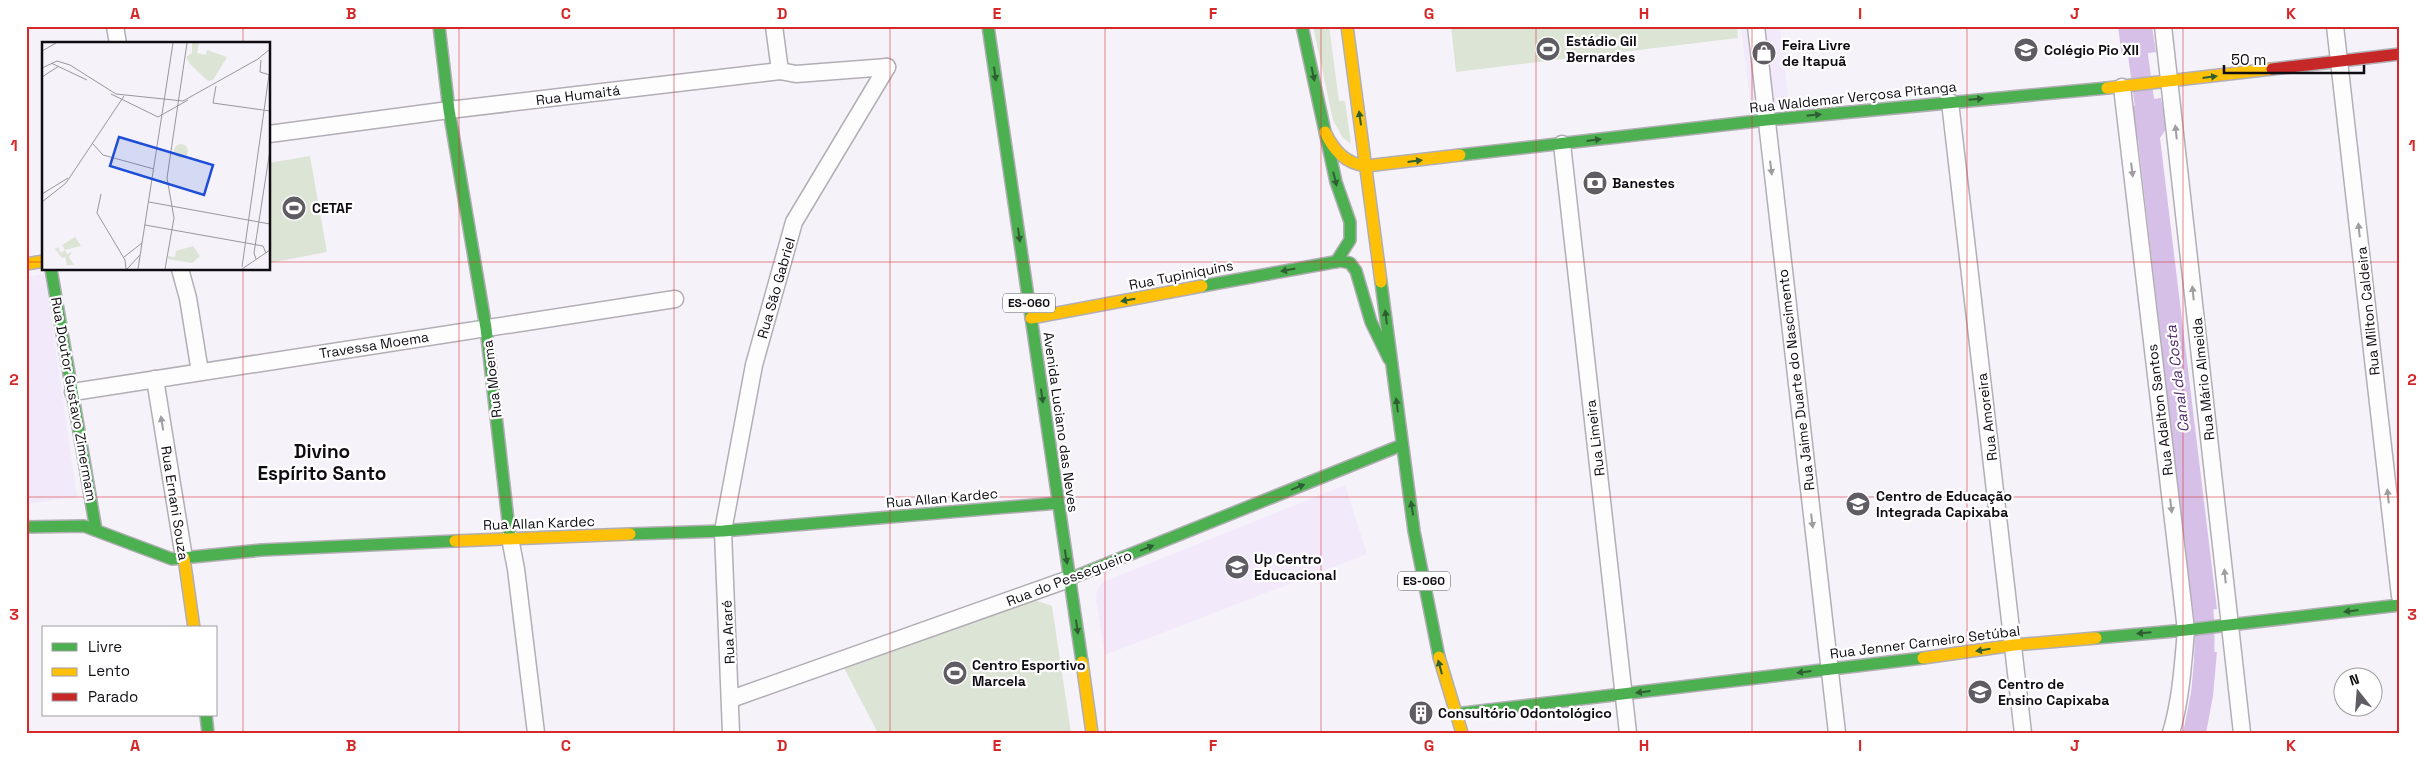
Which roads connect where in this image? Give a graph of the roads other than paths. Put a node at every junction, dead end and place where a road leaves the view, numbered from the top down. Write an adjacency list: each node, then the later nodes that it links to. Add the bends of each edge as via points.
1 (115, 26): 10 (street)
2 (439, 26): 18 (street, Rua Moema)
3 (774, 26): 14 (street)
4 (988, 26): 30 (street, Avenida Luciano das Neves / ES-060, one-way to 30)
5 (1302, 26): 20 (street, one-way to 20)
6 (1347, 26): 23 (street, ES-060, one-way to 6)
7 (1756, 26): 19 (street, Rua Jaime Duarte do Nascimento)
8 (2163, 26): 15 (street, Rua Mário Almeida)
9 (2335, 26): 12 (street, Rua Milton Caldeira)
10 (118, 42)
11 (2400, 54): 12 (street, Rua Waldemar Verçosa Pitanga)
12 (2340, 62): 15 (street, Rua Waldemar Verçosa Pitanga, one-way to 12); 44 (street, Rua Milton Caldeira, one-way to 12)
13 (887, 67): 14 (street, Rua Humaitá, via 796,74); 40 (street, Rua São Gabriel, via 794,222 754,365)
14 (780, 71): 18 (street, Rua Humaitá)
15 (2166, 82): 16 (street, Rua Waldemar Verçosa Pitanga); 46 (street, Rua Mário Almeida, one-way to 15)
16 (2126, 87): 17 (street, Rua Waldemar Verçosa Pitanga, one-way to 16); 48 (street, Rua Adalton Santos, one-way to 48)
17 (1950, 102): 19 (street, Rua Waldemar Verçosa Pitanga, one-way to 17); 49 (street, Rua Amoreira)
18 (449, 110): 21 (street, Rua Humaitá); 31 (street, Rua Moema)
19 (1766, 120): 22 (street, Rua Waldemar Verçosa Pitanga, one-way to 19); 50 (street, Rua Jaime Duarte do Nascimento, one-way to 50)
20 (1325, 132): 23 (street, Rua Waldemar Verçosa Pitanga, via 1340,157); 25 (street, one-way to 25, via 1351,231 1346,249)
21 (270, 134)
22 (1562, 144): 23 (street, Rua Waldemar Verçosa Pitanga, one-way to 22); 51 (street, Rua Limeira)
23 (1366, 166): 32 (street, ES-060, one-way to 23)
24 (42, 261): 26 (street)
25 (1336, 262): 30 (street, Rua Tupiniquins, one-way to 30); 32 (street, via 1350,264 1356,271 1376,334)
26 (26, 264)
27 (51, 270): 35 (street, Rua Doutor Gustavo Zimermam)
28 (180, 270): 33 (street)
29 (675, 299): 31 (street, Travessa Moema)
30 (1031, 318): 37 (street, Avenida Luciano das Neves / ES-060, one-way to 37)
31 (486, 328): 33 (street, Travessa Moema); 41 (street, Rua Moema)
32 (1392, 365): 36 (street, ES-060, one-way to 32)
33 (200, 372): 34 (street, Travessa Moema)
34 (156, 379): 35 (street, Travessa Moema); 42 (street, Rua Ernani Souza, one-way to 34)
35 (73, 392): 39 (street, Rua Doutor Gustavo Zimermam)
36 (1402, 445): 43 (street, Rua do Pessegueiro, one-way to 36); 53 (street, ES-060, one-way to 36, via 1434,640)
37 (1058, 503): 40 (street, Rua Allan Kardec); 43 (street, Avenida Luciano das Neves / ES-060, one-way to 43)
38 (26, 528): 39 (street, Rua Allan Kardec, via 70,524)
39 (96, 530): 42 (street, Rua Allan Kardec, via 172,559)
40 (723, 531): 41 (street, Rua Allan Kardec); 52 (street, Rua Araré)
41 (510, 538): 42 (street, Rua Allan Kardec, via 262,550); 56 (street, Rua Moema)
42 (184, 558): 47 (street, Rua Ernani Souza)
43 (1069, 579): 52 (street, Rua do Pessegueiro); 58 (street, Avenida Luciano das Neves / ES-060, one-way to 58)
44 (2400, 596)
45 (2400, 605): 46 (street, Rua Jenner Carneiro Setúbal, one-way to 46)
46 (2225, 625): 48 (street, Rua Jenner Carneiro Setúbal); 64 (street, Rua Mário Almeida)
47 (194, 626)
48 (2189, 629): 49 (street, Rua Jenner Carneiro Setúbal, one-way to 49); 63 (street, Rua Adalton Santos)
49 (2014, 646): 50 (street, Rua Jenner Carneiro Setúbal, one-way to 50); 62 (street, Rua Amoreira)
50 (1830, 668): 51 (street, Rua Jenner Carneiro Setúbal, one-way to 51); 61 (street, Rua Jaime Duarte do Nascimento)
51 (1624, 694): 53 (street, Rua Jenner Carneiro Setúbal); 60 (street, Rua Limeira)
52 (731, 699): 57 (street, Rua Araré)
53 (1455, 714): 59 (street, ES-060)
54 (206, 716): 55 (street)
55 (208, 733)
56 (536, 733)
57 (731, 733)
58 (1092, 733)
59 (1462, 733)
60 (1628, 733)
61 (1837, 733)
62 (2023, 733)
63 (2171, 733)
64 (2242, 733)

